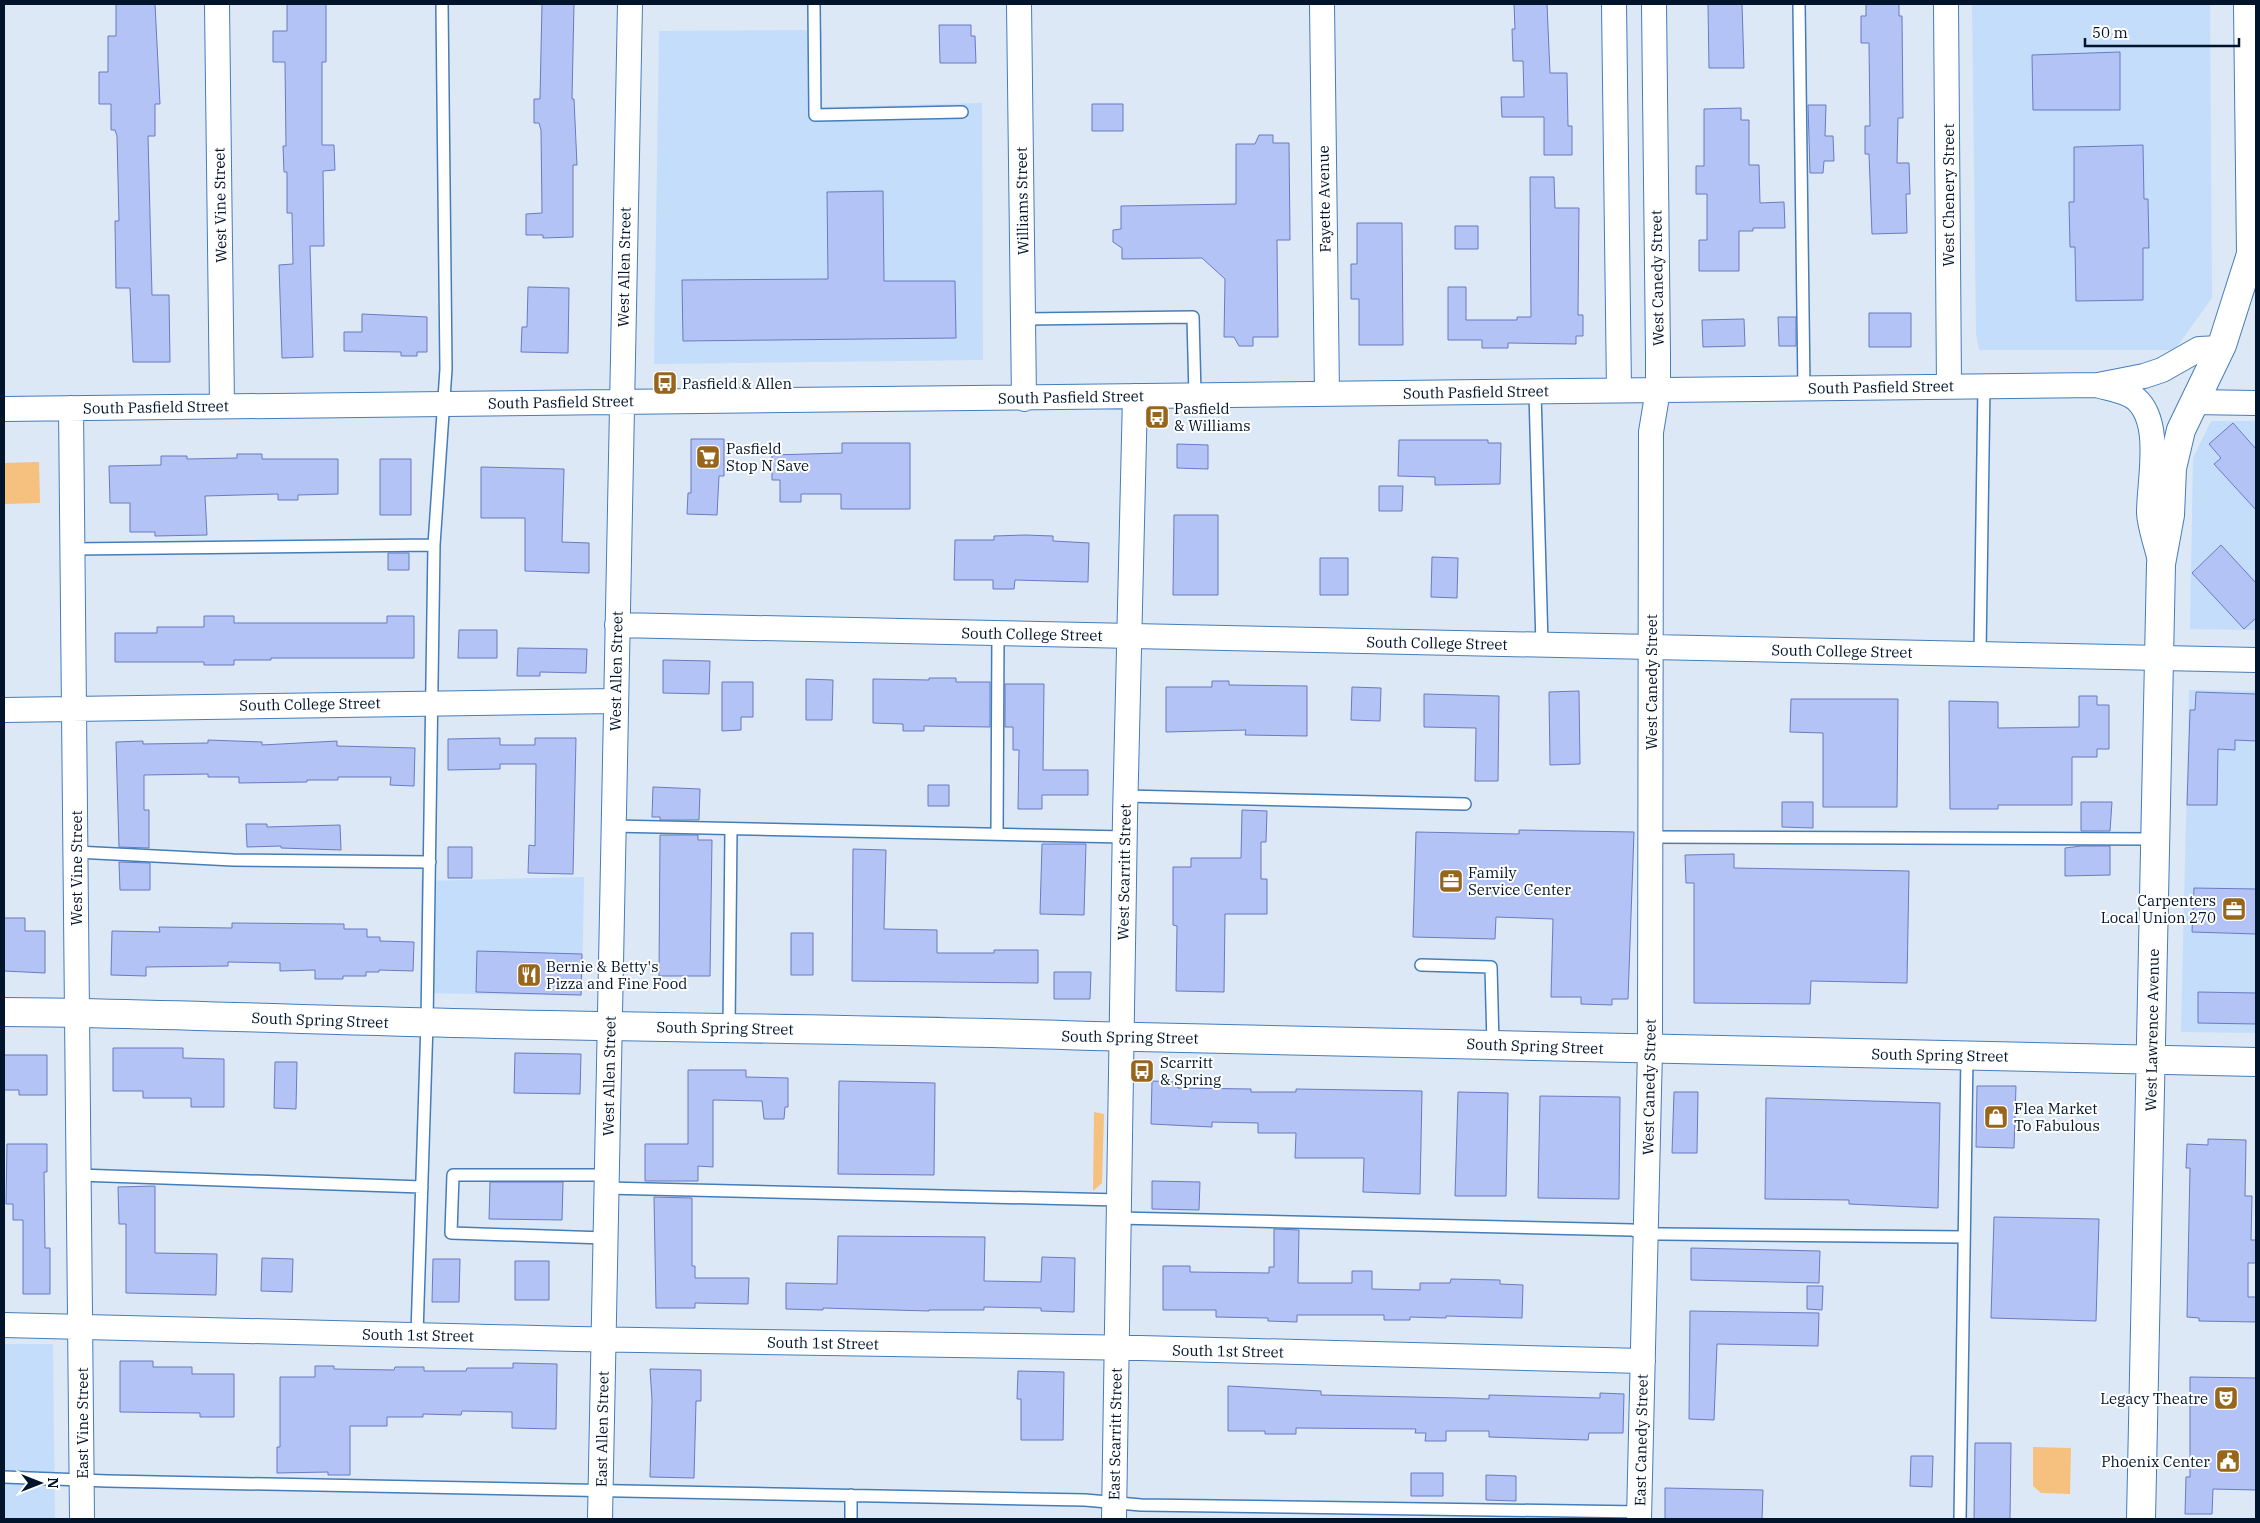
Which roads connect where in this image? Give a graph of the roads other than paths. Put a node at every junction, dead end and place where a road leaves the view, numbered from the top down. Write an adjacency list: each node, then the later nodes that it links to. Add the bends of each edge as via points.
1 (217, 4): 32 (street, West Vine Street)
2 (442, 4): 31 (lane)
3 (630, 4): 28 (street, West Allen Street)
4 (814, 4): 13 (lane, via 815,114)
5 (1019, 4): 15 (street, Williams Street)
6 (1322, 4): 24 (street, Fayette Avenue)
7 (1614, 4): 21 (street)
8 (1654, 4): 22 (street, West Canedy Street)
9 (1800, 4): 20 (lane)
10 (1946, 4): 18 (street, West Chenery Street)
11 (2248, 4): 12 (street, West Lawrence Avenue)
12 (2253, 78): 14 (street, West Lawrence Avenue)
13 (962, 112)
14 (2253, 263): 16 (street, West Lawrence Avenue)
15 (1024, 319): 25 (lane, via 1193,317); 27 (street, Williams Street)
16 (2220, 348): 17 (street, South Pasfield Street, via 2199,349 2162,370); 29 (street, West Lawrence Avenue)
17 (2098, 385): 19 (street, South Pasfield Street); 37 (street, West Lawrence Avenue, via 2136,399 2149,417 2152,458 2149,515)
18 (1949, 386): 19 (street, South Pasfield Street); 20 (street, South Pasfield Street)
19 (1984, 386): 43 (lane)
20 (1804, 388): 22 (street, South Pasfield Street)
21 (1619, 390): 22 (street, South Pasfield Street); 23 (street, South Pasfield Street)
22 (1658, 390): 42 (street, West Canedy Street, via 1651,432)
23 (1535, 392): 24 (street, South Pasfield Street); 41 (lane)
24 (1327, 394): 25 (street, South Pasfield Street)
25 (1195, 395): 26 (street, South Pasfield Street)
26 (1135, 396): 27 (street, South Pasfield Street); 40 (street, West Scarritt Street)
27 (1024, 398): 28 (street, South Pasfield Street)
28 (621, 402): 31 (street, South Pasfield Street); 38 (street, West Allen Street)
29 (2193, 402): 30 (street); 37 (street, West Lawrence Avenue, via 2181,430 2172,468 2170,515)
30 (2256, 403)
31 (444, 404): 32 (street, South Pasfield Street); 35 (lane)
32 (222, 406): 34 (street, South Pasfield Street)
33 (4, 408): 34 (street, South Pasfield Street)
34 (71, 408): 36 (street, West Vine Street)
35 (434, 545): 36 (lane); 47 (lane)
36 (73, 549): 48 (street, West Vine Street)
37 (2161, 564): 44 (street, West Lawrence Avenue)
38 (617, 625): 39 (street, South College Street); 46 (street, West Allen Street)
39 (998, 633): 40 (street, South College Street); 54 (lane)
40 (1129, 636): 41 (street, South College Street); 50 (street, West Scarritt Street)
41 (1542, 645): 42 (street, South College Street)
42 (1651, 646): 43 (street, South College Street); 56 (street, West Canedy Street)
43 (1980, 654): 44 (street, South College Street)
44 (2159, 658): 45 (street, South College Street); 57 (street, West Lawrence Avenue)
45 (2256, 660)
46 (616, 701): 47 (street, South College Street); 52 (street, West Allen Street)
47 (430, 703): 48 (street, South College Street); 59 (lane)
48 (75, 708): 49 (street, South College Street); 58 (street, West Vine Street)
49 (4, 710)
50 (1126, 796): 51 (lane); 55 (street, West Scarritt Street)
51 (1465, 804)
52 (613, 826): 53 (lane); 64 (street, West Allen Street)
53 (731, 829): 54 (lane); 65 (lane)
54 (997, 834): 55 (lane)
55 (1125, 836): 66 (street, West Scarritt Street)
56 (1650, 837): 57 (lane); 68 (street, West Canedy Street)
57 (2154, 839): 70 (street, West Lawrence Avenue)
58 (76, 852): 59 (lane, via 232,860); 62 (street, West Vine Street)
59 (430, 862): 63 (lane)
60 (1421, 965): 67 (lane, via 1491,966)
61 (4, 1012): 62 (street, South Spring Street)
62 (76, 1013): 63 (street, South Spring Street); 72 (street, West Vine Street)
63 (427, 1023): 64 (street, South Spring Street); 74 (lane)
64 (610, 1026): 65 (street, South Spring Street); 73 (street, West Allen Street)
65 (729, 1028): 66 (street, South Spring Street)
66 (1121, 1037): 67 (street, South Spring Street); 75 (street, West Scarritt Street)
67 (1493, 1044): 68 (street, South Spring Street)
68 (1650, 1049): 69 (street, South Spring Street); 76 (street, West Canedy Street)
69 (1967, 1056): 70 (street, South Spring Street); 77 (lane)
70 (2151, 1060): 71 (street, South Spring Street); 95 (street, West Lawrence Avenue)
71 (2256, 1062)
72 (79, 1175): 74 (lane); 80 (street, West Vine Street)
73 (606, 1181): 75 (lane); 78 (street, West Allen Street); 78 (lane, via 453,1175 451,1233)
74 (422, 1187): 81 (lane)
75 (1118, 1209): 76 (lane, via 1632,1230); 83 (street, West Scarritt Street)
76 (1646, 1234): 77 (lane); 84 (street, West Canedy Street)
77 (1964, 1237): 94 (lane)
78 (605, 1238): 82 (street, West Allen Street)
79 (4, 1325): 80 (street, South 1st Street)
80 (81, 1327): 81 (street, South 1st Street); 86 (street, East Vine Street)
81 (417, 1334): 82 (street, South 1st Street)
82 (604, 1339): 83 (street, South 1st Street); 87 (street, East Allen Street)
83 (1117, 1348): 84 (street, South 1st Street); 89 (street, East Scarritt Street)
84 (1643, 1361): 90 (street, East Canedy Street)
85 (4, 1477): 86 (lane)
86 (82, 1480): 87 (lane); 91 (street, East Vine Street)
87 (601, 1490): 88 (lane); 92 (street, East Allen Street)
88 (851, 1495): 89 (lane); 93 (lane)
89 (1114, 1510): 90 (lane, via 1151,1505)
90 (1639, 1516)
91 (82, 1519)
92 (600, 1519)
93 (851, 1519)
94 (1960, 1519)
95 (2141, 1519)

